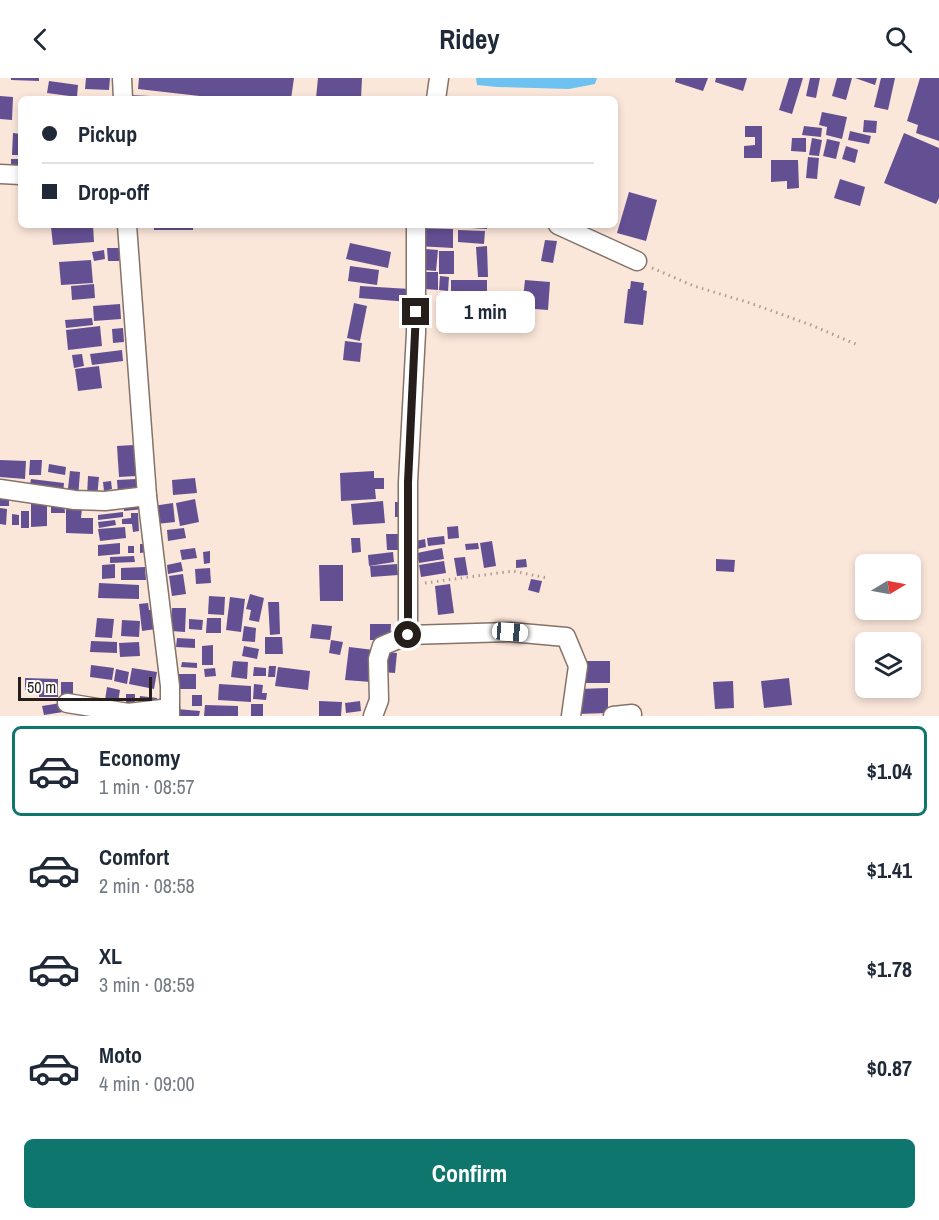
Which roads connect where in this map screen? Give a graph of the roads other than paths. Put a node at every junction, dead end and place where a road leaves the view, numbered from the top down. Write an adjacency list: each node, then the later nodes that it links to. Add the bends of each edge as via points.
1 (122, 78): 3 (street)
2 (439, 78): 4 (street)
3 (123, 96)
4 (436, 96)
5 (0, 174): 6 (street)
6 (18, 175)
7 (127, 228): 12 (street)
8 (416, 228): 13 (street, via 416,333 408,482)
9 (565, 228): 10 (street)
10 (637, 261)
11 (0, 489): 12 (street, via 75,500)
12 (147, 496): 15 (street)
13 (408, 635): 17 (street, via 382,646 378,659 379,700); 18 (street, via 510,632 566,637 578,666)
14 (67, 702): 15 (street, via 128,713)
15 (170, 712)
16 (632, 714): 19 (street)
17 (373, 716)
18 (571, 716)
19 (613, 716)

